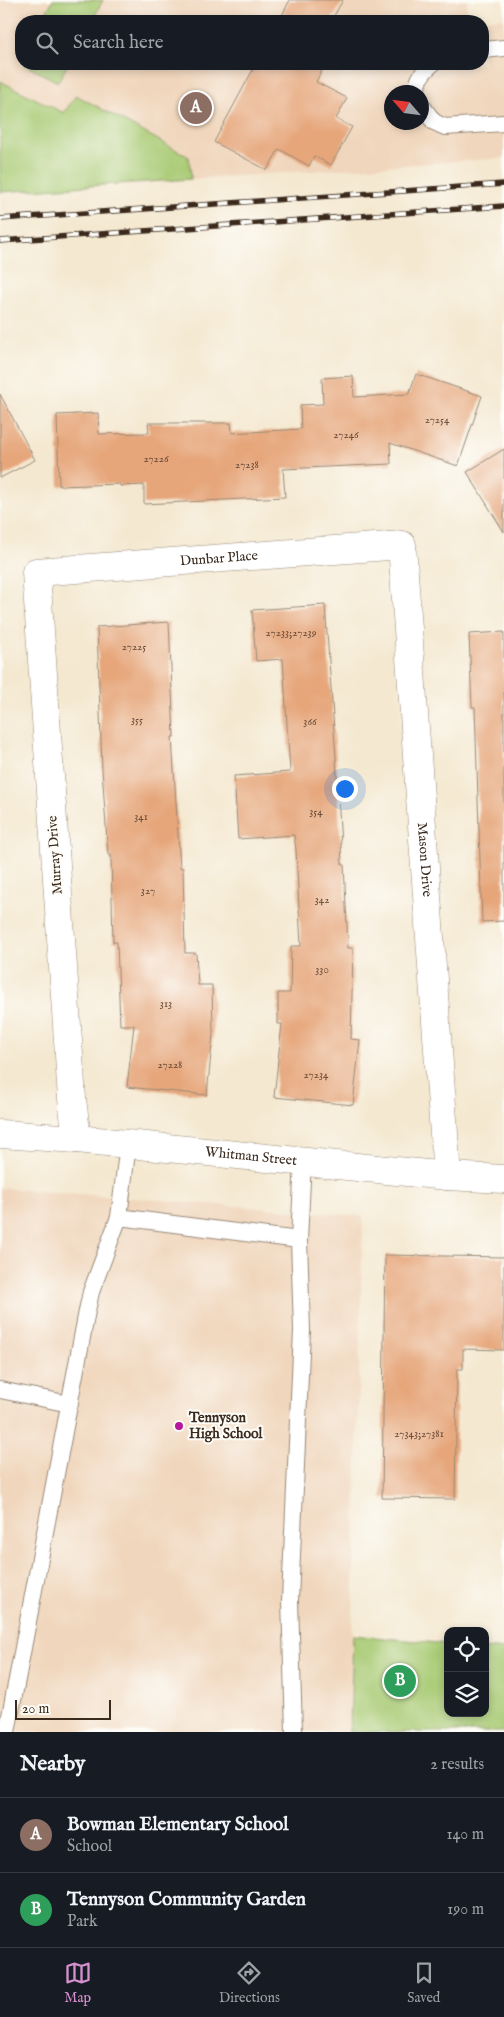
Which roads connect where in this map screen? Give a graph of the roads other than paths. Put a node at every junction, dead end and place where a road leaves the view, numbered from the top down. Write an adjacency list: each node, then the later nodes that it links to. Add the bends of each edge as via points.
1 (504, 48): 2 (lane)
2 (489, 49)
3 (425, 70): 4 (lane)
4 (417, 85)
5 (429, 115): 6 (lane, via 445,127)
6 (504, 123)
7 (402, 545): 8 (street, Dunbar Place); 13 (street, Mason Drive)
8 (36, 572): 10 (street, Murray Drive)
9 (0, 1134): 10 (street, Whitman Street)
10 (77, 1139): 11 (street, Whitman Street)
11 (128, 1144): 12 (street, Whitman Street); 15 (lane)
12 (303, 1161): 13 (street, Whitman Street); 16 (lane)
13 (447, 1176): 14 (street, Whitman Street)
14 (504, 1179)
15 (118, 1217): 16 (lane); 18 (lane, via 91,1292)
16 (299, 1240): 20 (lane, via 302,1330 290,1600)
17 (0, 1390): 18 (lane)
18 (70, 1404): 19 (lane)
19 (7, 1732)
20 (294, 1732)

